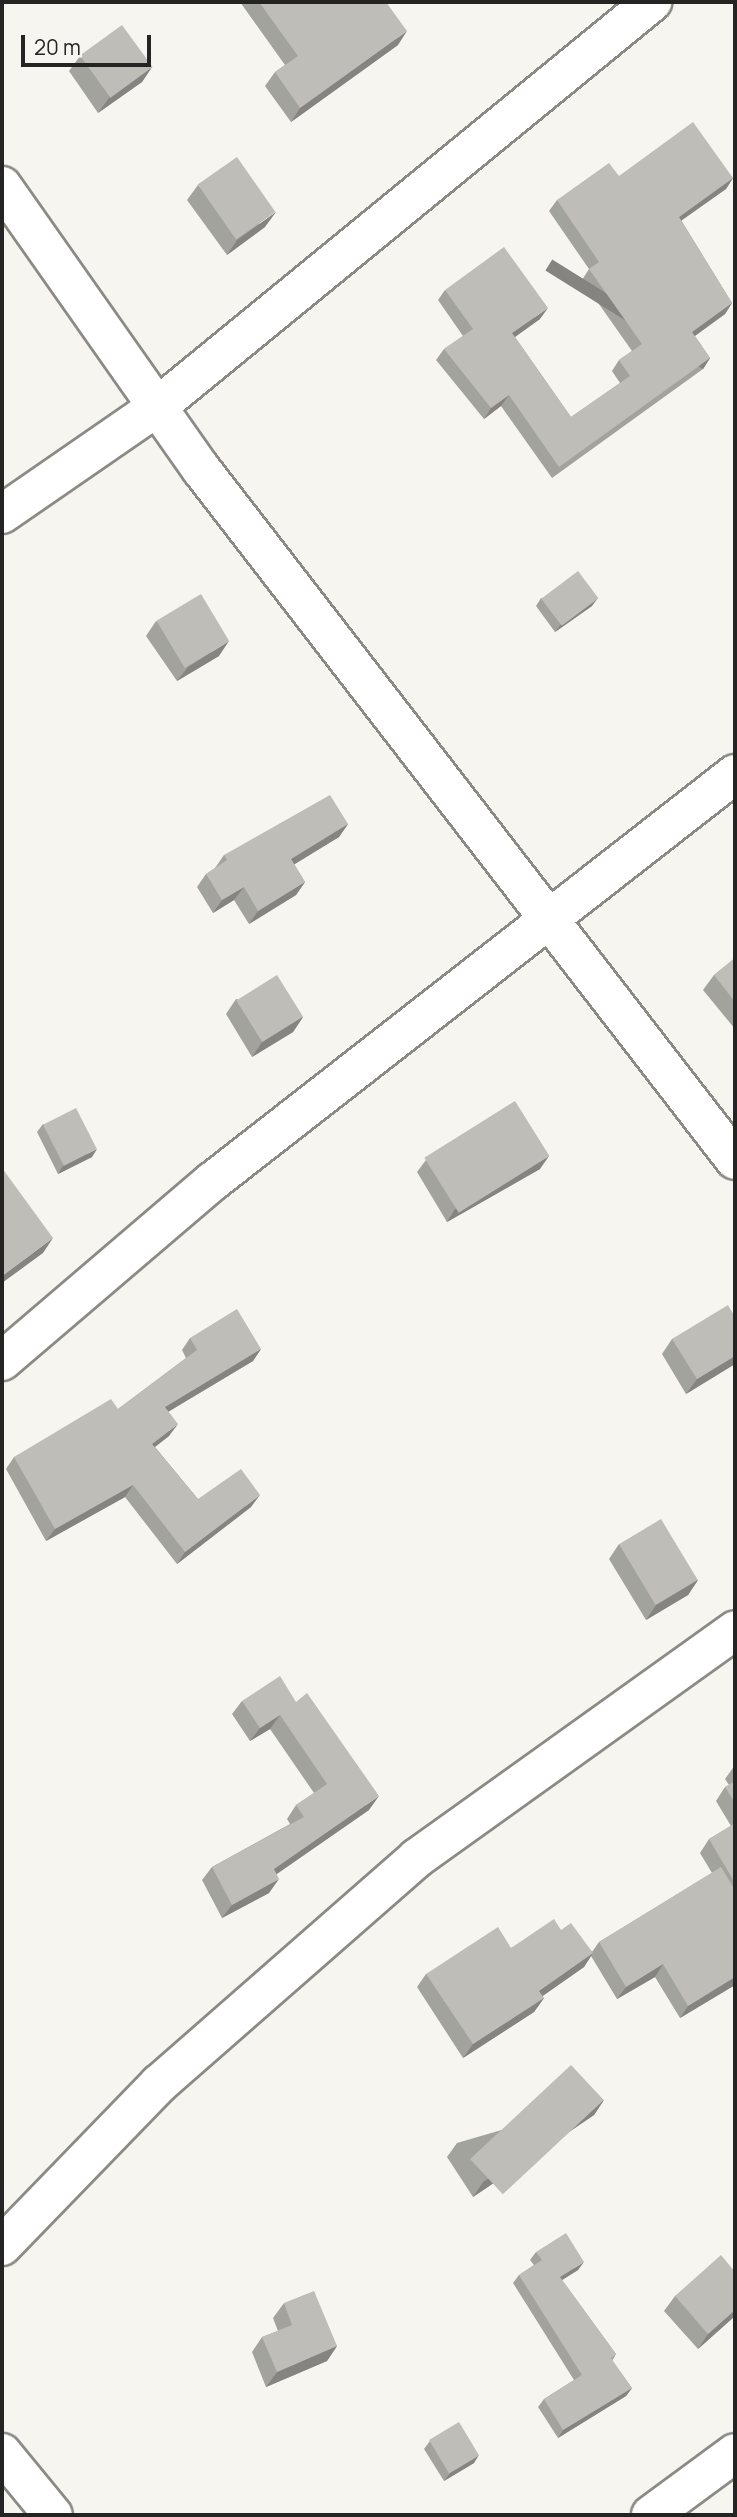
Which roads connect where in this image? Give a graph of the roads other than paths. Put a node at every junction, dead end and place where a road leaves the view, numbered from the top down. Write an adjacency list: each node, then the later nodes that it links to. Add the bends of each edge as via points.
1 (652, 2): 3 (street)
2 (2, 187): 3 (street)
3 (157, 407): 4 (street); 6 (street)
4 (2, 514)
5 (735, 774): 6 (street)
6 (549, 919): 7 (street); 8 (street, via 213,1181)
7 (735, 1160)
8 (2, 1361)
9 (735, 1630): 10 (street, via 417,1858 159,2084)
10 (2, 2246)
11 (2, 2453): 13 (street)
12 (735, 2453): 14 (street)
13 (53, 2515)
14 (651, 2515)

